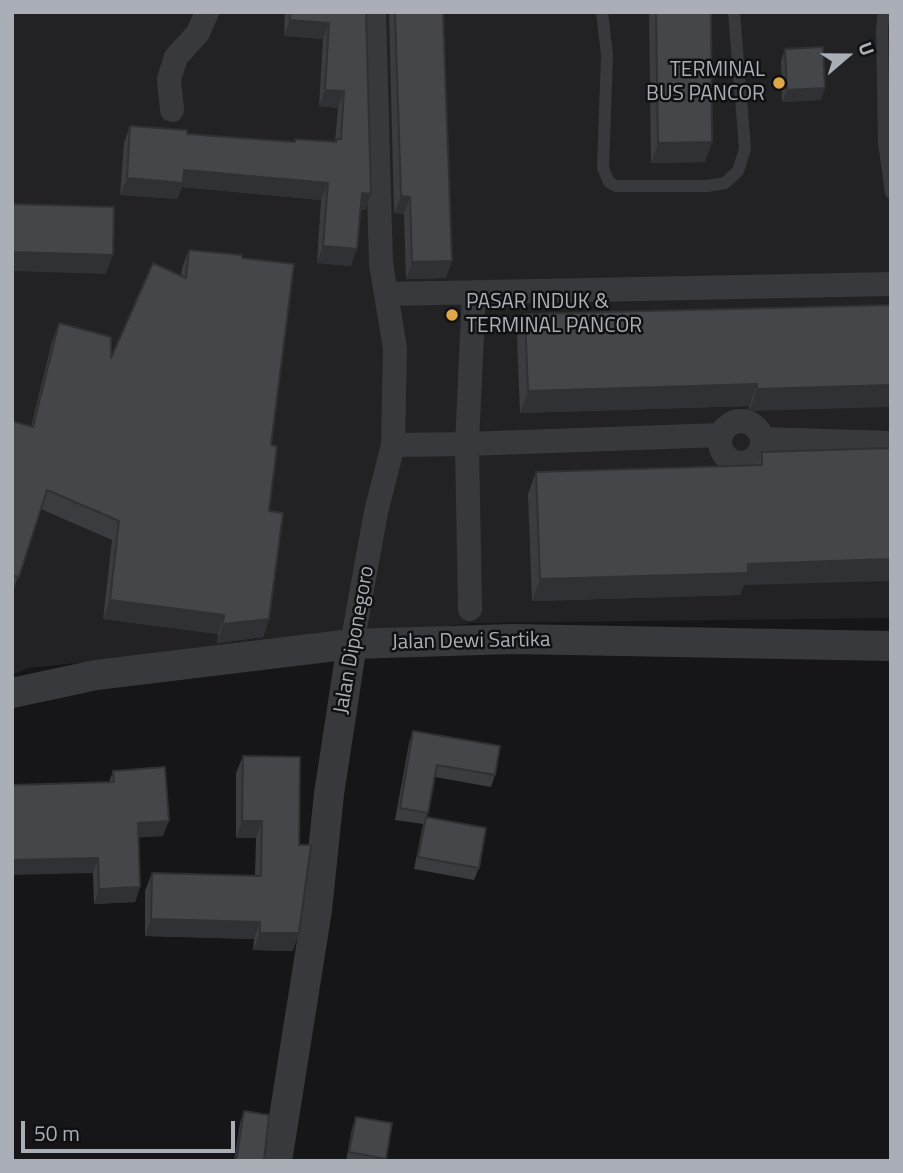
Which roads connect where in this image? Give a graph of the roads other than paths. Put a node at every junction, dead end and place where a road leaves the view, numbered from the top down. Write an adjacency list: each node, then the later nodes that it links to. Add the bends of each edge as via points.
1 (207, 12): 6 (street, via 198,33 176,57 169,79)
2 (374, 12): 10 (street, Jalan Diponegoro, via 377,177)
3 (602, 12): 4 (lane, via 607,55 603,168 616,186 708,186 725,183 738,172 745,149)
4 (734, 12)
5 (884, 12): 7 (lane, via 884,143)
6 (172, 110)
7 (891, 193)
8 (891, 284): 9 (street)
9 (474, 292): 10 (street); 15 (street)
10 (386, 294): 14 (street, Jalan Diponegoro, via 395,348)
11 (721, 435): 12 (street, via 734,421 744,420 760,430); 12 (street, via 723,454 739,463 757,457); 15 (street)
12 (763, 439): 13 (street)
13 (891, 443)
14 (393, 444): 15 (street); 17 (street, Jalan Diponegoro)
15 (467, 444): 16 (street)
16 (470, 609)
17 (352, 644): 18 (street, Jalan Dewi Sartika, via 513,639); 19 (street, Jalan Dewi Sartika, via 96,675); 20 (street, Jalan Diponegoro, via 317,910)
18 (891, 646)
19 (12, 693)
20 (277, 1161)

